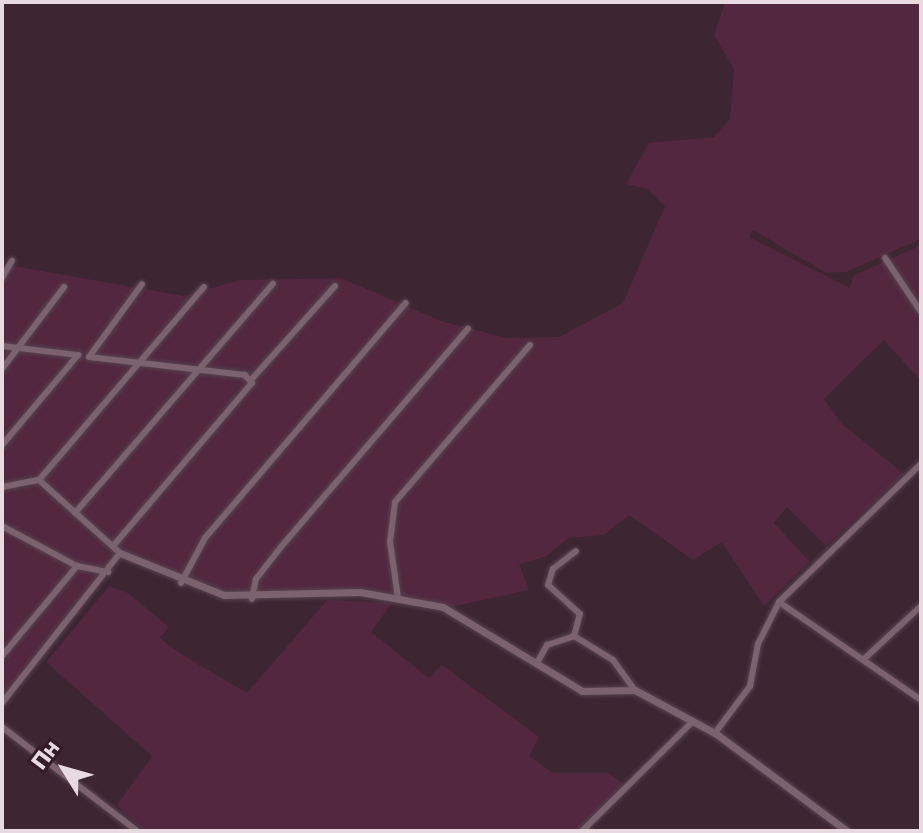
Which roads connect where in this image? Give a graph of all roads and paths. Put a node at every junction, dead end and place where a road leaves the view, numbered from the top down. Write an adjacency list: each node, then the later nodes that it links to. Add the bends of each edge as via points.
1 (885, 258): 10 (street)
2 (12, 261): 3 (street)
3 (2, 278)
4 (142, 284): 16 (street)
5 (273, 284): 19 (street)
6 (335, 286): 20 (street)
7 (64, 287): 14 (street)
8 (204, 287): 17 (street)
9 (406, 303): 32 (street, via 205,538)
10 (921, 312)
11 (468, 329): 34 (street, via 280,548 256,579)
12 (530, 345): 33 (street, via 395,502 390,542)
13 (2, 346): 14 (street)
14 (18, 349): 15 (street); 18 (street)
15 (78, 355): 16 (street); 21 (street)
16 (89, 357): 17 (street)
17 (140, 364): 19 (street); 23 (street)
18 (2, 369)
19 (198, 370): 20 (street); 25 (street)
20 (251, 380): 27 (street)
21 (2, 445)
22 (921, 464): 35 (street)
23 (39, 480): 24 (street); 25 (street)
24 (2, 487)
25 (75, 513): 27 (street)
26 (2, 526): 30 (street)
27 (114, 545): 29 (street)
28 (576, 551): 37 (street, via 553,569 548,585 580,614)
29 (120, 553): 31 (street); 32 (street)
30 (77, 566): 31 (street); 38 (street)
31 (108, 572): 43 (street)
32 (181, 583): 34 (street)
33 (398, 598): 34 (street, via 360,592); 40 (street, via 449,610)
34 (252, 599)
35 (779, 602): 39 (street); 46 (street, via 745,695)
36 (921, 606): 39 (street)
37 (574, 636): 40 (street, via 547,645); 41 (street, via 613,660)
38 (2, 656)
39 (864, 659): 42 (street)
40 (537, 663): 41 (street, via 582,691)
41 (635, 690): 44 (street)
42 (921, 700)
43 (2, 703)
44 (693, 721): 46 (street); 48 (street)
45 (2, 727): 47 (street)
46 (715, 733): 49 (street)
47 (137, 831)
48 (582, 831)
49 (847, 831)

